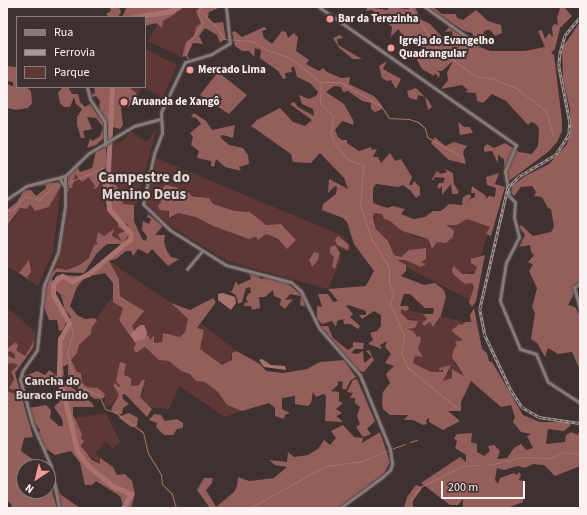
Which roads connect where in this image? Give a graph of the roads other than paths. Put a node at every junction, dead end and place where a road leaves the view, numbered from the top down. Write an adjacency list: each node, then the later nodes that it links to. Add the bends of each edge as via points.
1 (226, 7): 6 (street, via 230,43 212,54 185,62)
2 (319, 7): 16 (street, via 516,145 504,171 509,196 515,202 514,217 519,237 506,262 500,301 520,349 536,354 548,382)
3 (424, 7): 4 (street)
4 (478, 45)
5 (87, 88): 7 (street, via 90,99 105,122)
6 (160, 119): 7 (street, via 134,126); 12 (street, via 162,132 154,154 143,204 170,230)
7 (106, 144): 8 (street, via 82,158)
8 (66, 176): 9 (street); 10 (street)
9 (60, 179): 10 (street); 11 (street, via 26,186)
10 (66, 187): 17 (street, via 58,252 44,285 37,350 22,370 20,379 32,423 51,466)
11 (7, 199)
12 (202, 251): 13 (street); 18 (street, via 226,265 291,282 301,291 319,328 360,375 390,449 392,464 390,470 381,478)
13 (187, 269)
14 (580, 282): 15 (street, via 574,287)
15 (580, 310)
16 (580, 403)
17 (59, 508)
18 (340, 508)

